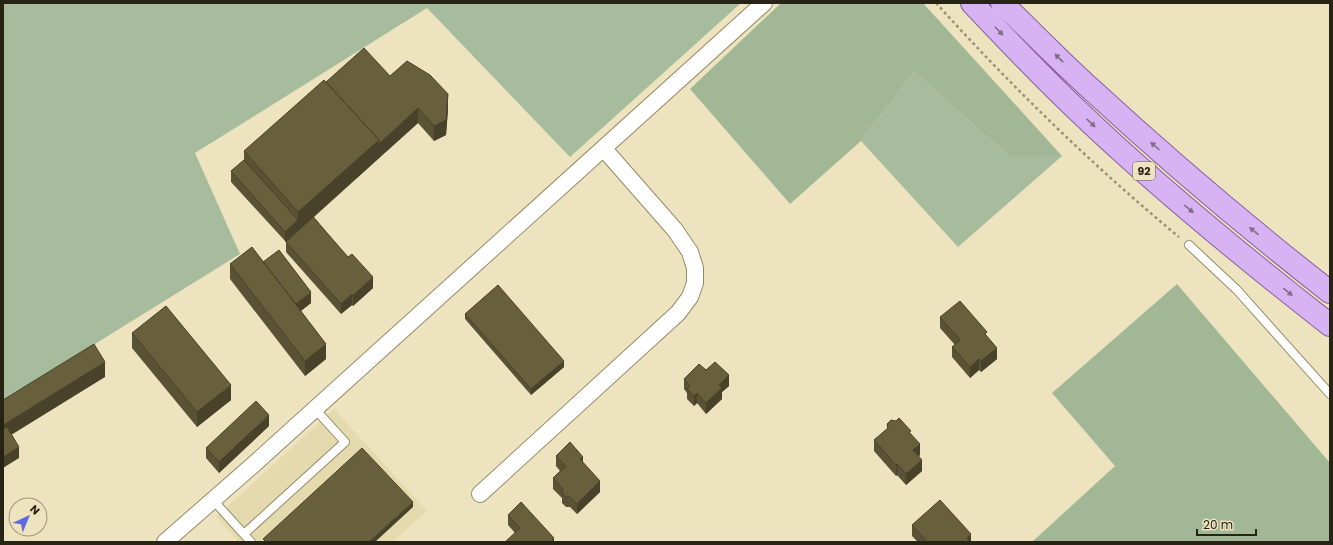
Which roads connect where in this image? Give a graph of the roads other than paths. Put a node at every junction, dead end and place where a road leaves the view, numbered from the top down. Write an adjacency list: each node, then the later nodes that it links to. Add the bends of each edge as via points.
1 (764, 3): 4 (street)
2 (972, 3): 7 (main road, 92, one-way to 7, via 1049,84 1105,136 1199,218)
3 (1002, 3): 6 (main road, 92, one-way to 3, via 1154,145 1091,89)
4 (604, 149): 9 (street); 10 (street, via 675,230 690,252 695,268 695,283 690,297 678,313)
5 (1189, 245): 8 (lane, via 1237,290)
6 (1330, 292)
7 (1330, 325)
8 (1330, 394)
9 (315, 409): 11 (street); 12 (lane, via 345,442)
10 (480, 494)
11 (213, 500): 12 (lane); 13 (street)
12 (244, 534): 14 (lane)
13 (164, 542)
14 (251, 542)

